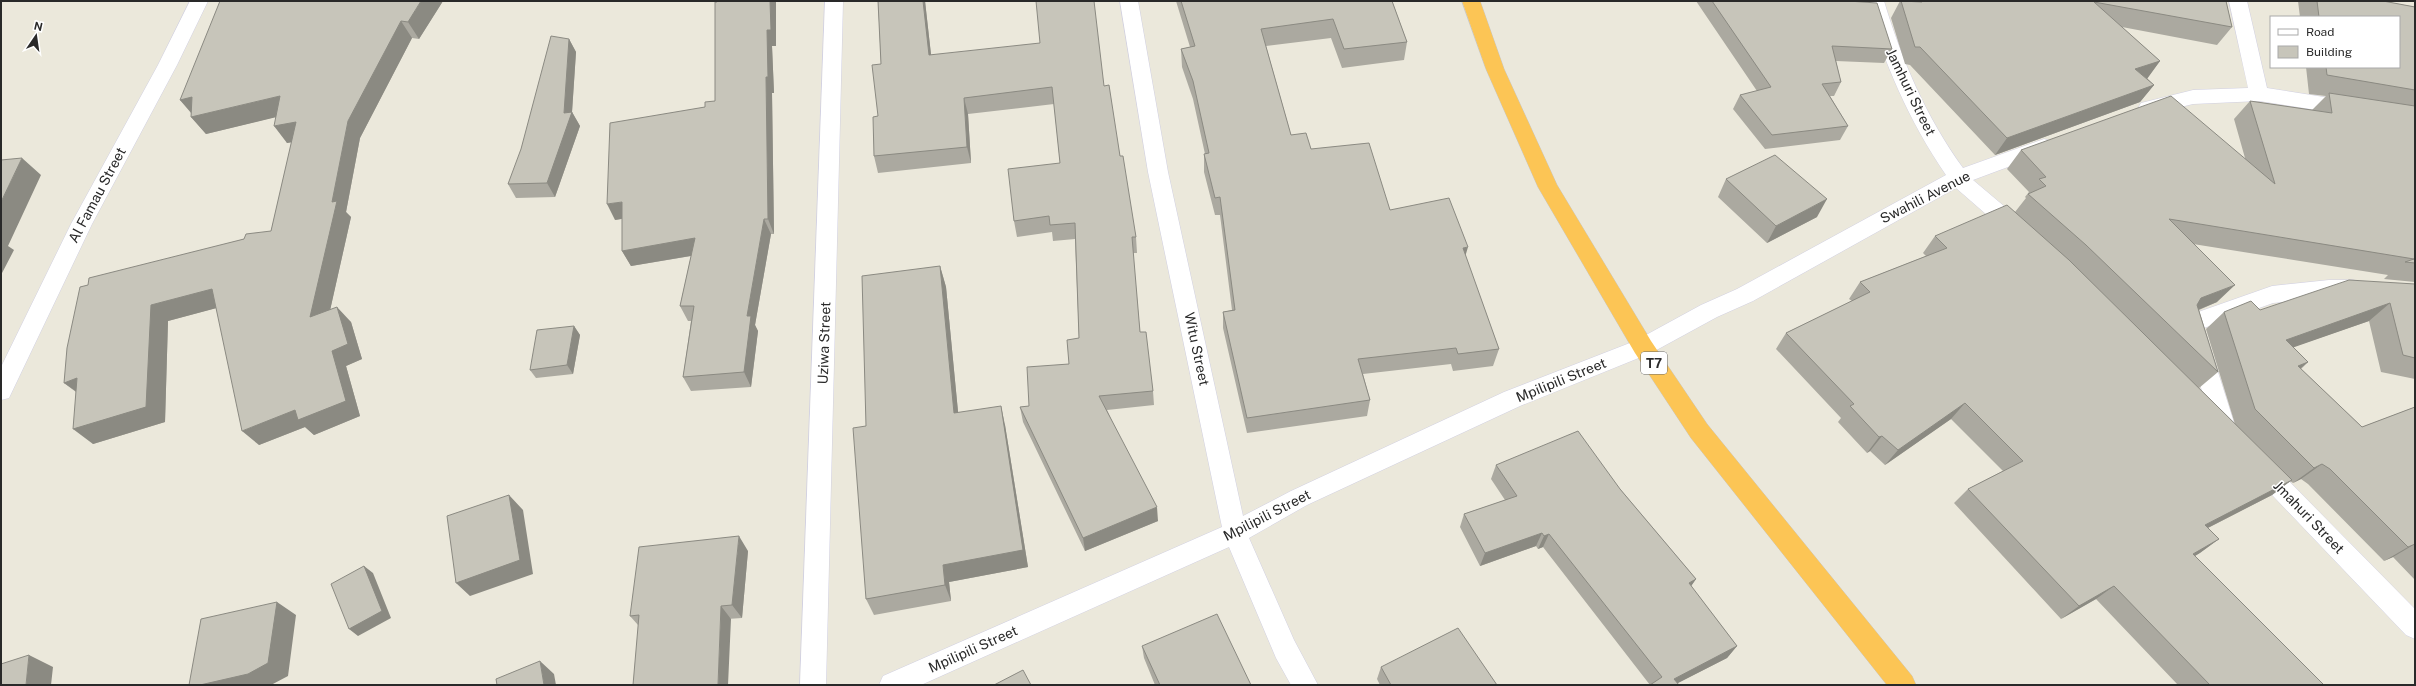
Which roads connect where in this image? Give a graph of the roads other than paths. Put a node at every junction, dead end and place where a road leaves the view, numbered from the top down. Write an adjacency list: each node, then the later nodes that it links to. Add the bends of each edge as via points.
1 (199, 1): 15 (street, Al Famau Street, via 166,71 69,246)
2 (834, 1): 20 (street, Uziwa Street)
3 (1130, 1): 18 (street, Witu Street, via 1158,172)
4 (1471, 1): 14 (highway, T7, via 1494,69 1548,187)
5 (1875, 1): 11 (street, Jamhuri Street, via 1895,65 1927,129)
6 (2238, 1): 7 (street)
7 (2259, 94): 8 (street); 9 (street, via 2193,97)
8 (2370, 111)
9 (2128, 115)
10 (2060, 141): 11 (street, Swahili Avenue)
11 (1959, 177): 12 (street); 14 (street, Swahili Avenue, via 1745,295 1709,311)
12 (2034, 244)
13 (2374, 288): 17 (street, via 2329,288 2272,294 2192,323)
14 (1643, 347): 18 (street, Mpilipili Street, via 1512,399 1299,498); 23 (highway, T7, via 1699,430)
15 (1, 391)
16 (2191, 399): 17 (street, Jmahuri Street)
17 (2225, 432): 19 (street, Jmahuri Street)
18 (1235, 533): 21 (street, Mpilipili Street); 22 (street, Witu Street, via 1285,649)
19 (2415, 627)
20 (813, 685)
21 (892, 685)
22 (1305, 685)
23 (1903, 685)

